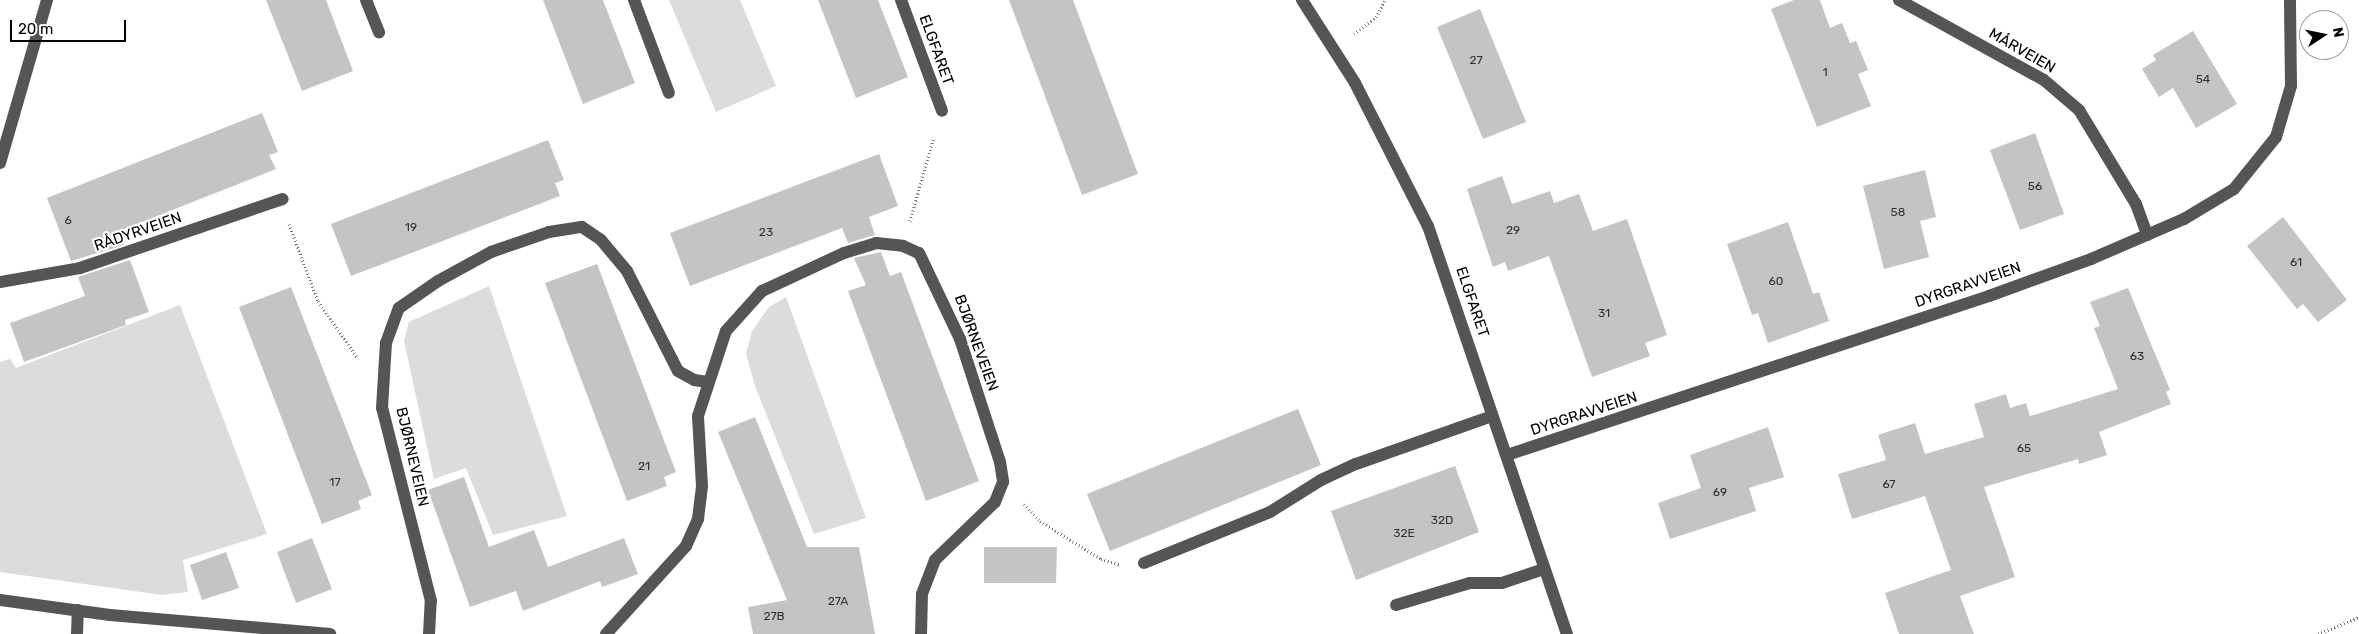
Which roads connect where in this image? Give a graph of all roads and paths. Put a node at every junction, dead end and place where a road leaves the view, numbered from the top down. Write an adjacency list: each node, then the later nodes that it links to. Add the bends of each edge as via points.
1 (46, 0): 13 (street)
2 (366, 0): 9 (street)
3 (634, 0): 11 (street)
4 (901, 0): 12 (street, ELGFARET)
5 (1302, 0): 10 (street, ELGFARET)
6 (1385, 0): 10 (path, via 1376,16)
7 (1899, 0): 15 (street, MÅRVEIEN, via 2044,80 2079,110 2136,204)
8 (2290, 0): 15 (street, DYRGRAVVEIEN, via 2292,86 2276,137 2234,189)
9 (379, 32)
10 (1334, 51): 20 (street, ELGFARET, via 1355,83 1428,226)
11 (669, 93)
12 (942, 111): 16 (path)
13 (0, 162)
14 (283, 199): 17 (street, RÅDYRVEIEN, via 80,268); 18 (path, via 295,245 318,301 368,372)
15 (2147, 235): 21 (street, DYRGRAVVEIEN, via 1989,296)
16 (903, 246): 19 (street, BJØRNEVEIEN, via 876,243 860,248 762,291 726,331); 22 (street, BJØRNEVEIEN, via 919,253 957,331 1000,462)
17 (0, 282)
18 (384, 378): 19 (street, BJØRNEVEIEN, via 386,343 399,308 438,281 491,252 549,232 582,227 601,240 626,272 678,371 694,380); 32 (street, BJØRNEVEIEN, via 382,408 394,462 419,543 431,601)
19 (708, 382): 33 (street, BJØRNEVEIEN, via 698,416 702,486 698,519 686,546)
20 (1492, 416): 21 (street, ELGFARET); 23 (street, via 1356,464 1322,480 1270,512)
21 (1507, 455): 24 (street, ELGFARET)
22 (1002, 482): 23 (path, via 1040,521 1101,559 1124,565); 34 (street, via 995,502 936,560 922,594)
23 (1144, 563)
24 (1544, 569): 26 (street, via 1502,583 1470,582); 35 (street, ELGFARET)
25 (0, 600): 27 (street)
26 (1396, 605)
27 (78, 610): 29 (street); 30 (street)
28 (2359, 617): 36 (path)
29 (256, 631): 31 (street)
30 (77, 634)
31 (330, 634)
32 (428, 634)
33 (606, 634)
34 (921, 634)
35 (1566, 634)
36 (2318, 634)

